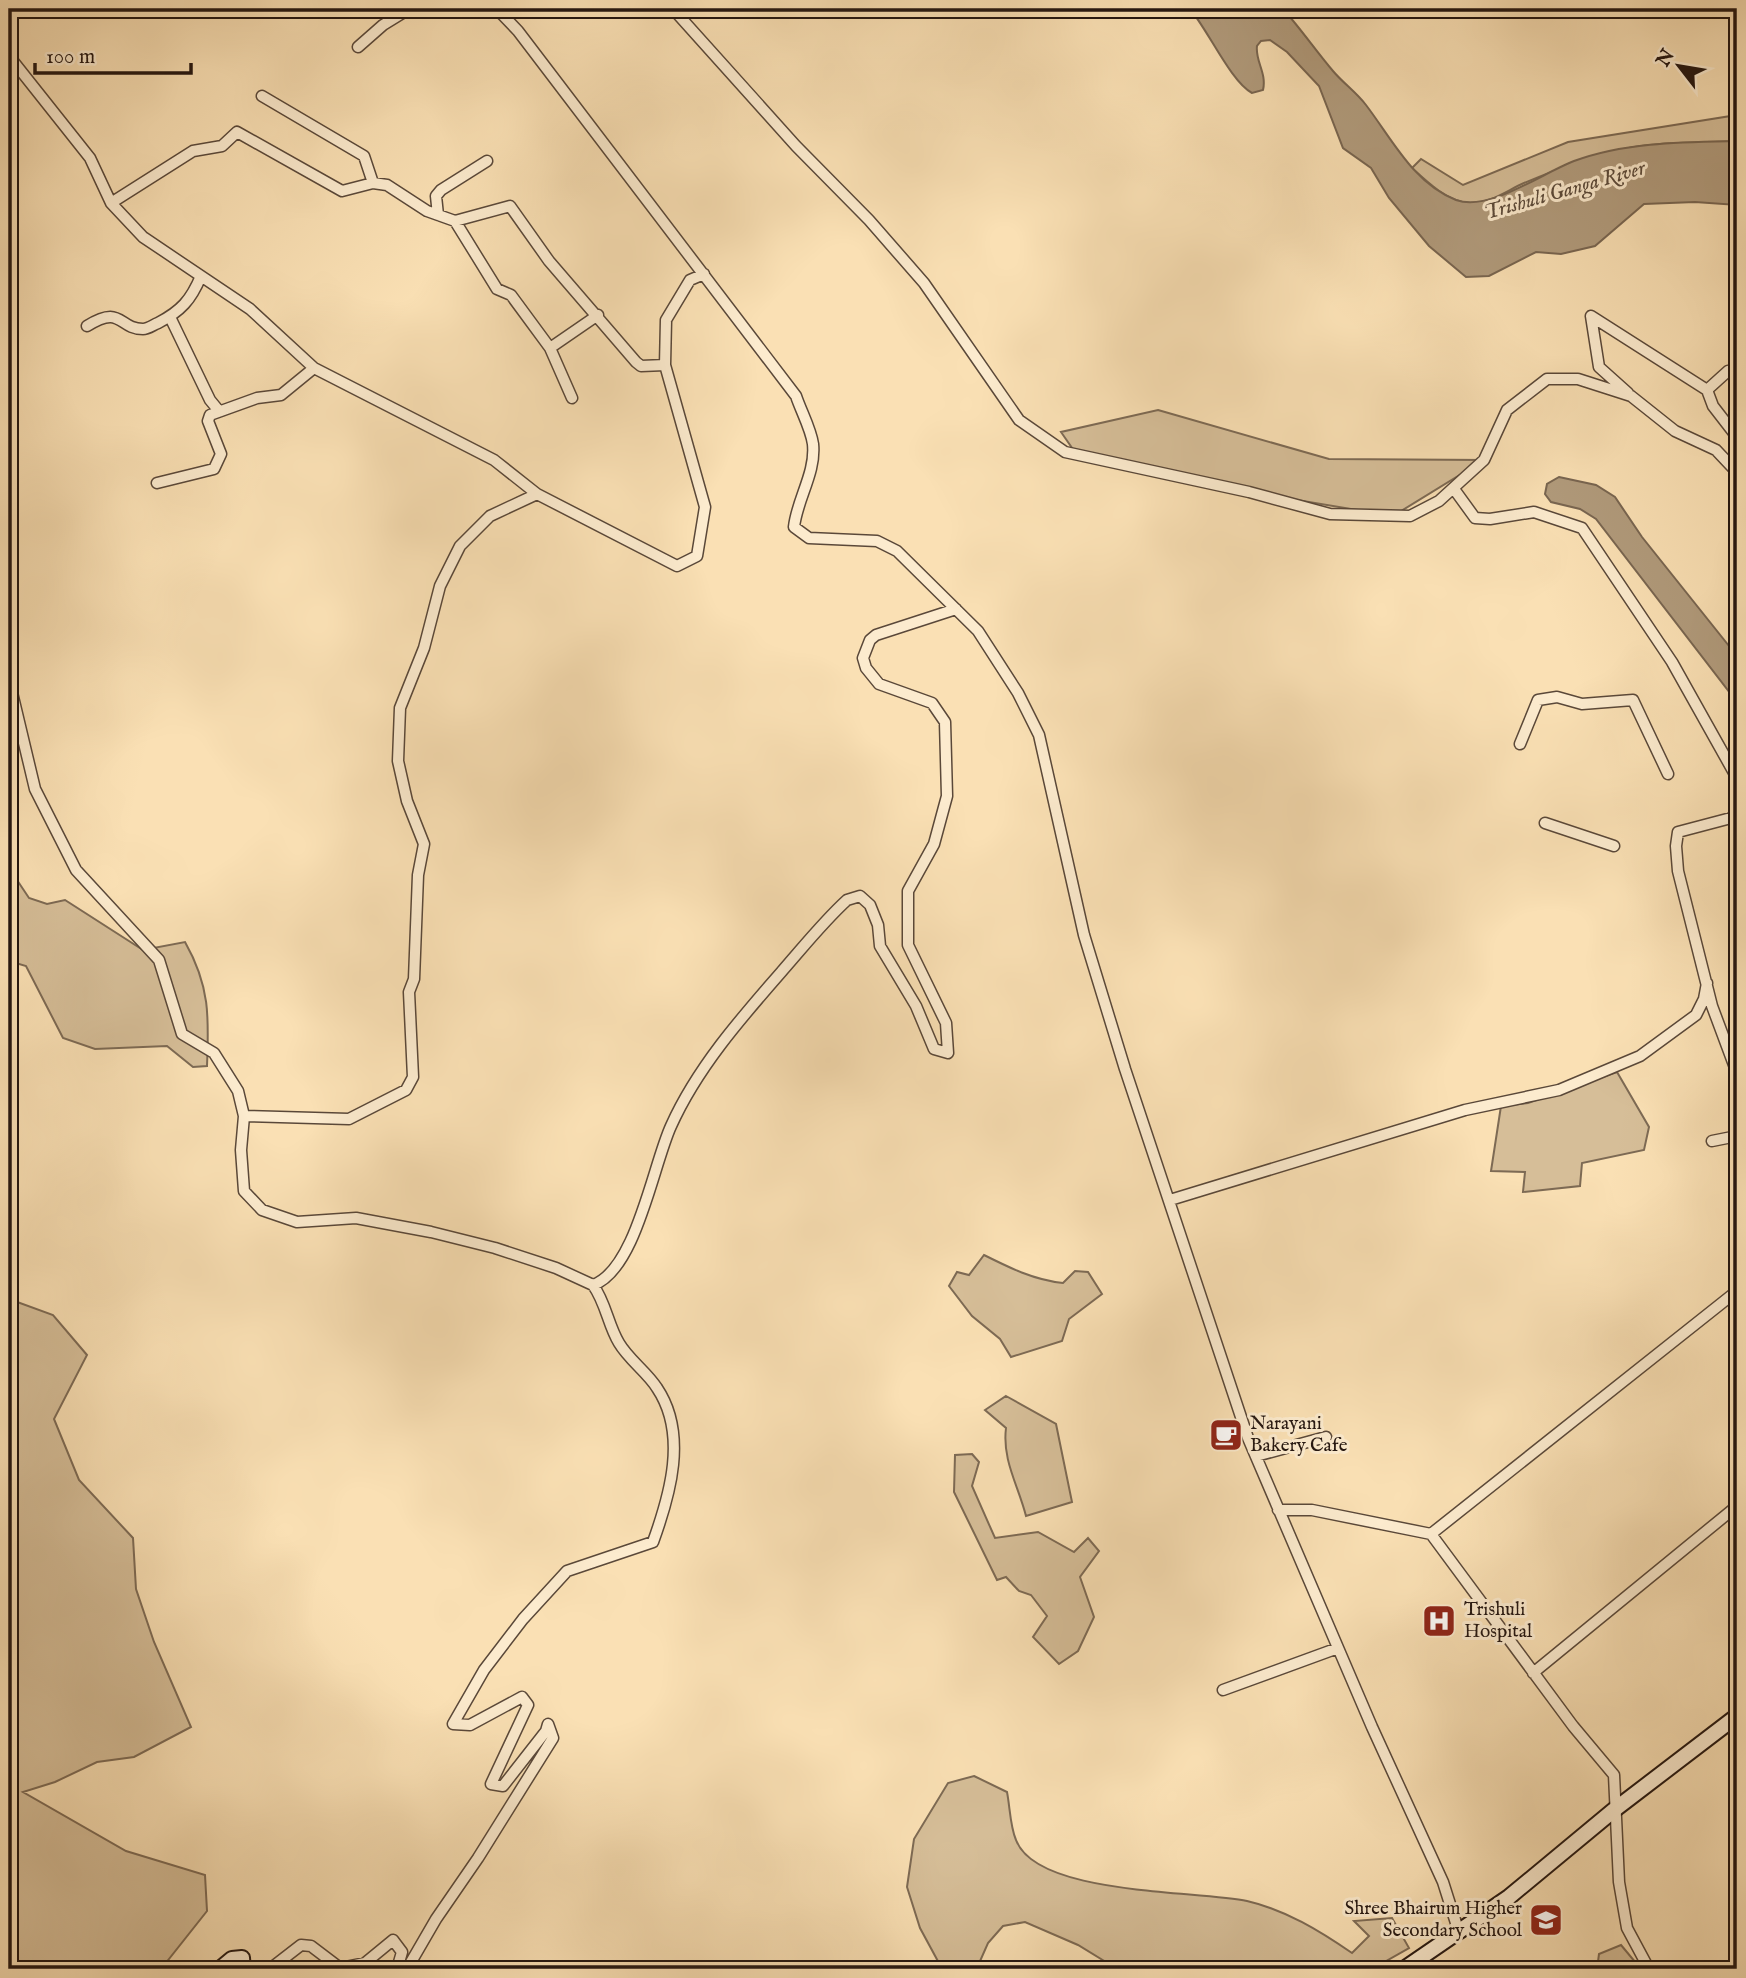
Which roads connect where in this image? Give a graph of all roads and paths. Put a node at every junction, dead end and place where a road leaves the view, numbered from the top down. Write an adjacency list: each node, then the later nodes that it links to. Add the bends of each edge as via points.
1 (409, 9): 4 (street)
2 (497, 9): 12 (street)
3 (673, 9): 28 (street, via 924,284 1018,420 1065,452 1330,514 1410,516)
4 (358, 47)
5 (9, 56): 9 (street, via 90,158)
6 (262, 96): 8 (street, via 364,156)
7 (487, 161): 10 (street, via 441,190 436,196)
8 (373, 183): 9 (street, via 342,191 237,132 222,146 192,151); 10 (street, via 387,185)
9 (111, 203): 13 (street, via 143,237)
10 (438, 215): 11 (street)
11 (455, 221): 14 (street, via 510,206 549,261); 17 (street, via 496,289 511,295)
12 (704, 274): 18 (street, via 690,279 666,320); 30 (street, via 796,396 813,445 794,527 809,538 877,541 897,551)
13 (201, 276): 15 (street, via 191,299); 19 (street, via 250,309)
14 (598, 315): 17 (street); 18 (street, via 641,366)
15 (170, 317): 16 (street, via 141,329 112,316); 24 (street)
16 (87, 326)
17 (550, 348): 23 (street)
18 (665, 365): 29 (street, via 705,507 697,556 677,566)
19 (314, 368): 24 (street, via 281,395); 29 (street, via 495,460)
20 (1737, 369): 21 (street, via 1728,371)
21 (1707, 390): 22 (street, via 1591,316 1599,367); 25 (street)
22 (1631, 396): 26 (street, via 1675,431 1716,450 1732,468); 28 (street, via 1578,379 1546,379 1507,410 1484,460)
23 (572, 398)
24 (219, 411): 27 (street, via 208,421 221,454 214,469)
25 (1737, 437)
26 (1737, 467)
27 (157, 483)
28 (1454, 489): 34 (street, via 1475,518 1534,512 1582,528 1672,662)
29 (537, 494): 40 (street, via 490,516 460,546 440,586 424,648 400,708 398,761 424,844 418,875 414,979 409,992 413,1077 406,1090 349,1119)
30 (956, 609): 43 (street, via 1000,662 1039,735 1084,935); 44 (street, via 876,635 863,658 878,684 932,703 945,722 947,796 934,844 908,891 908,945 946,1023 948,1053 934,1049 916,1006 880,946 870,905 860,896 848,900 724,1038 671,1125 634,1236 603,1282)
31 (9, 680): 40 (street, via 35,789 76,870 159,960 182,1034 214,1053 238,1091)
32 (1520, 744): 33 (street, via 1538,700 1556,697 1582,704 1633,700)
33 (1668, 774)
34 (1737, 778)
35 (1737, 813): 38 (street, via 1678,832 1678,871)
36 (1545, 822): 37 (street)
37 (1614, 846)
38 (1707, 983): 39 (street); 43 (street, via 1696,1015 1640,1056 1559,1090 1465,1110)
39 (1737, 1073)
40 (244, 1116): 44 (street, via 244,1191 262,1210 297,1222 356,1218 431,1231 556,1268)
41 (1737, 1136): 42 (street)
42 (1712, 1141)
43 (1170, 1200): 47 (street)
44 (593, 1285): 61 (street, via 619,1343 671,1412 674,1471 669,1498 653,1542 567,1571 523,1619 461,1706 453,1724 470,1725 522,1697 527,1705 491,1784 503,1786 548,1724 553,1738)
45 (1737, 1291): 50 (street)
46 (1326, 1437): 47 (street)
47 (1256, 1456): 49 (street)
48 (1737, 1506): 52 (street)
49 (1278, 1510): 50 (street, via 1312,1510); 51 (street)
50 (1431, 1534): 52 (street)
51 (1338, 1648): 53 (street); 56 (street, via 1443,1882)
52 (1533, 1672): 55 (street, via 1614,1775)
53 (1223, 1690)
54 (1737, 1716): 55 (street)
55 (1614, 1810): 56 (street, via 1508,1897); 63 (street, via 1627,1928)
56 (1455, 1933): 62 (street)
57 (220, 1969): 58 (street, via 232,1959 242,1958)
58 (243, 1969)
59 (270, 1969): 60 (street, via 301,1945 311,1946 340,1968 365,1963 393,1940 402,1952)
60 (397, 1969)
61 (407, 1969)
62 (1404, 1969)
63 (1649, 1969)

